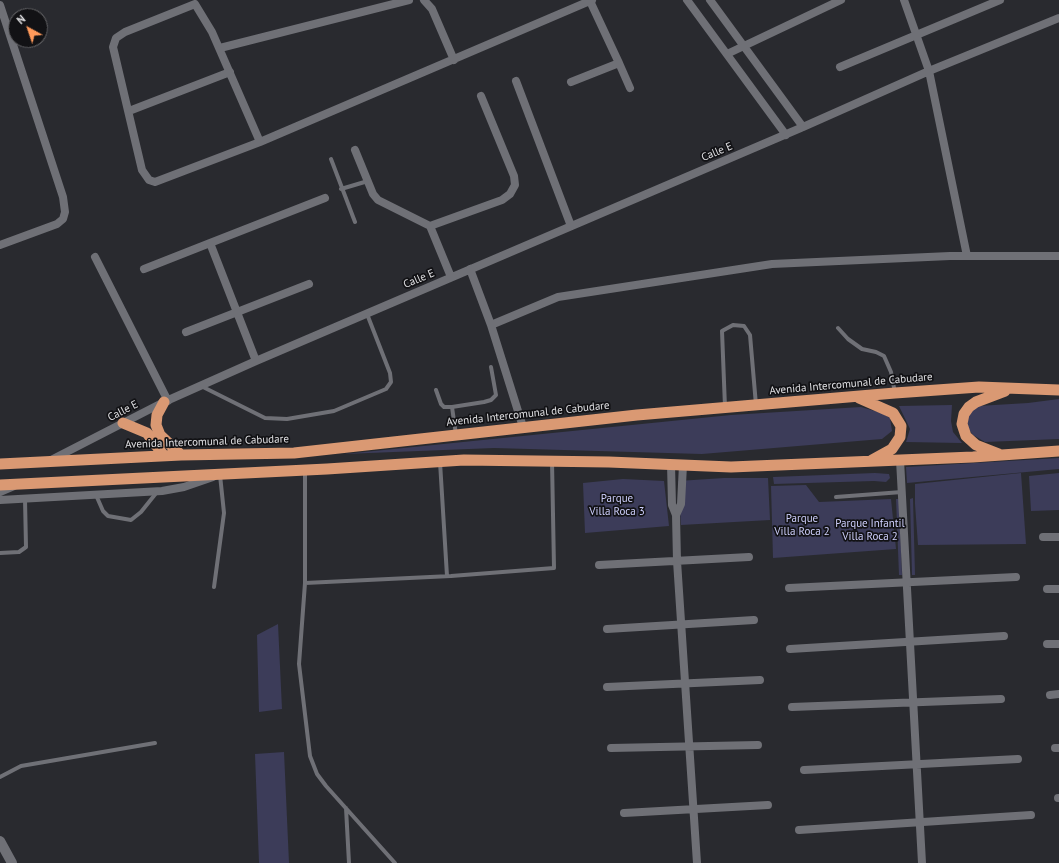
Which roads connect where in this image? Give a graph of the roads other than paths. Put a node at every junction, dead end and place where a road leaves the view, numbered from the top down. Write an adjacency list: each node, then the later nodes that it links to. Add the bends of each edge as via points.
1 (409, 0): 14 (street)
2 (424, 0): 16 (street, via 432,9)
3 (591, 0): 16 (street); 17 (street)
4 (687, 0): 15 (street)
5 (710, 0): 13 (street)
6 (841, 0): 13 (street)
7 (904, 0): 12 (street)
8 (1000, 0): 12 (street)
9 (194, 2): 14 (street); 25 (street, via 116,38 114,47)
10 (0, 4): 38 (street, via 66,212 57,224)
11 (1059, 18): 19 (street, Calle E)
12 (916, 35): 18 (street); 19 (street)
13 (743, 46): 15 (street); 26 (street)
14 (220, 48): 20 (street)
15 (727, 54): 27 (street)
16 (454, 60): 28 (street)
17 (619, 63): 22 (street); 23 (street)
18 (840, 67)
19 (930, 71): 26 (street, Calle E); 39 (street)
20 (230, 72): 25 (street); 28 (street)
21 (516, 81): 36 (street)
22 (571, 82)
23 (630, 88)
24 (481, 96): 35 (street, via 514,176 515,185 510,194 502,200)
25 (129, 111): 28 (street, via 142,170 149,180 155,182)
26 (804, 127): 27 (street, Calle E)
27 (786, 135): 36 (street, Calle E)
28 (260, 142)
29 (355, 150): 31 (street)
30 (331, 159): 32 (lane)
31 (368, 181): 32 (lane); 35 (street, via 378,200)
32 (341, 189): 34 (lane)
33 (325, 198): 37 (street)
34 (354, 222)
35 (430, 226): 44 (street)
36 (571, 226): 43 (street, Calle E)
37 (210, 243): 42 (street); 46 (street)
38 (0, 245)
39 (967, 256): 40 (street); 48 (street, via 772,264 558,298)
40 (1059, 256)
41 (96, 257): 59 (street)
42 (144, 269)
43 (470, 269): 44 (street, Calle E); 48 (street)
44 (451, 277): 47 (street, Calle E)
45 (309, 284): 46 (street)
46 (237, 311): 50 (street); 51 (street)
47 (367, 314): 51 (street, Calle E); 53 (lane, via 390,373 391,382 386,389 334,411 287,419 265,418)
48 (491, 325): 64 (street)
49 (838, 328): 57 (lane, via 862,349 884,356 891,372)
50 (186, 332)
51 (256, 361): 53 (street, Calle E)
52 (491, 367): 61 (lane, via 496,394 491,400)
53 (200, 386): 59 (street, Calle E)
54 (1009, 389): 56 (highway, Avenida Intercomunal de Cabudare); 57 (highway, Avenida Intercomunal de Cabudare, via 979,387); 68 (highway, via 969,407 962,424 966,436 976,444)
55 (436, 390): 61 (lane, via 441,404 444,407)
56 (1059, 390)
57 (895, 393): 58 (highway, Avenida Intercomunal de Cabudare)
58 (856, 397): 60 (highway, Avenida Intercomunal de Cabudare); 73 (highway, via 893,413 901,426 900,437 892,449)
59 (166, 402): 63 (street, Calle E); 67 (highway, via 157,415 156,425 160,435)
60 (756, 405): 62 (highway, Avenida Intercomunal de Cabudare); 62 (lane, via 750,335 744,326 733,325 722,331)
61 (452, 407): 65 (lane)
62 (725, 408): 64 (highway, Avenida Intercomunal de Cabudare)
63 (123, 423): 69 (highway, via 147,433); 74 (street, Calle E)
64 (523, 427): 65 (highway, Avenida Intercomunal de Cabudare)
65 (456, 435): 67 (highway, Avenida Intercomunal de Cabudare, via 294,453)
66 (1059, 451): 68 (highway)
67 (181, 455): 69 (highway, Avenida Intercomunal de Cabudare)
68 (1001, 455): 70 (highway)
69 (164, 456): 74 (highway, Avenida Intercomunal de Cabudare)
70 (900, 460): 73 (highway); 84 (street)
71 (440, 461): 72 (highway); 78 (highway); 96 (lane)
72 (552, 461): 76 (highway); 96 (lane, via 554,568)
73 (870, 461): 77 (highway, via 731,467)
74 (48, 462): 75 (highway, Avenida Intercomunal de Cabudare)
75 (0, 464)
76 (671, 464): 77 (highway); 89 (street, via 672,505)
77 (683, 465): 89 (street, via 681,504)
78 (305, 470): 79 (highway); 98 (lane)
79 (221, 475): 80 (highway); 83 (street, via 184,487); 100 (lane, via 224,513)
80 (18, 484): 81 (highway); 82 (street)
81 (0, 485)
82 (0, 492)
83 (157, 492): 85 (street); 85 (lane, via 131,520 108,516)
84 (902, 492): 86 (lane); 99 (street)
85 (96, 495): 87 (street)
86 (836, 497)
87 (25, 498): 88 (street); 92 (lane, via 26,547 19,552)
88 (0, 500)
89 (676, 515): 94 (street)
90 (1043, 537): 91 (street)
91 (1059, 537)
92 (0, 553)
93 (749, 557): 94 (street)
94 (677, 561): 95 (street); 105 (street)
95 (599, 565)
96 (447, 576): 98 (lane)
97 (1016, 577): 99 (street)
98 (306, 583): 129 (lane, via 299,664 310,756 317,774)
99 (907, 583): 101 (street); 108 (street)
100 (214, 587)
101 (789, 588)
102 (1047, 589): 103 (street)
103 (1059, 589)
104 (754, 620): 105 (street)
105 (681, 624): 106 (street); 113 (street)
106 (607, 629)
107 (1004, 636): 108 (street)
108 (910, 641): 111 (street); 118 (street)
109 (1047, 644): 110 (street)
110 (1059, 644)
111 (790, 648)
112 (760, 680): 113 (street)
113 (685, 683): 114 (street); 122 (street)
114 (607, 687)
115 (1059, 694): 116 (street)
116 (1050, 695)
117 (1002, 698): 118 (street)
118 (913, 702): 119 (street); 125 (street)
119 (792, 707)
120 (155, 743): 127 (lane, via 21,766)
121 (758, 745): 122 (street)
122 (689, 747): 123 (street); 130 (street)
123 (611, 748)
124 (1018, 759): 125 (street)
125 (917, 764): 126 (street); 133 (street)
126 (804, 770)
127 (0, 777)
128 (768, 806): 130 (street)
129 (346, 808): 137 (lane); 138 (lane)
130 (693, 810): 131 (street); 139 (street)
131 (624, 814)
132 (1031, 815): 133 (street)
133 (920, 823): 134 (street); 140 (street)
134 (799, 830)
135 (0, 841): 136 (street)
136 (12, 863)
137 (349, 863)
138 (395, 863)
139 (697, 863)
140 (922, 863)

